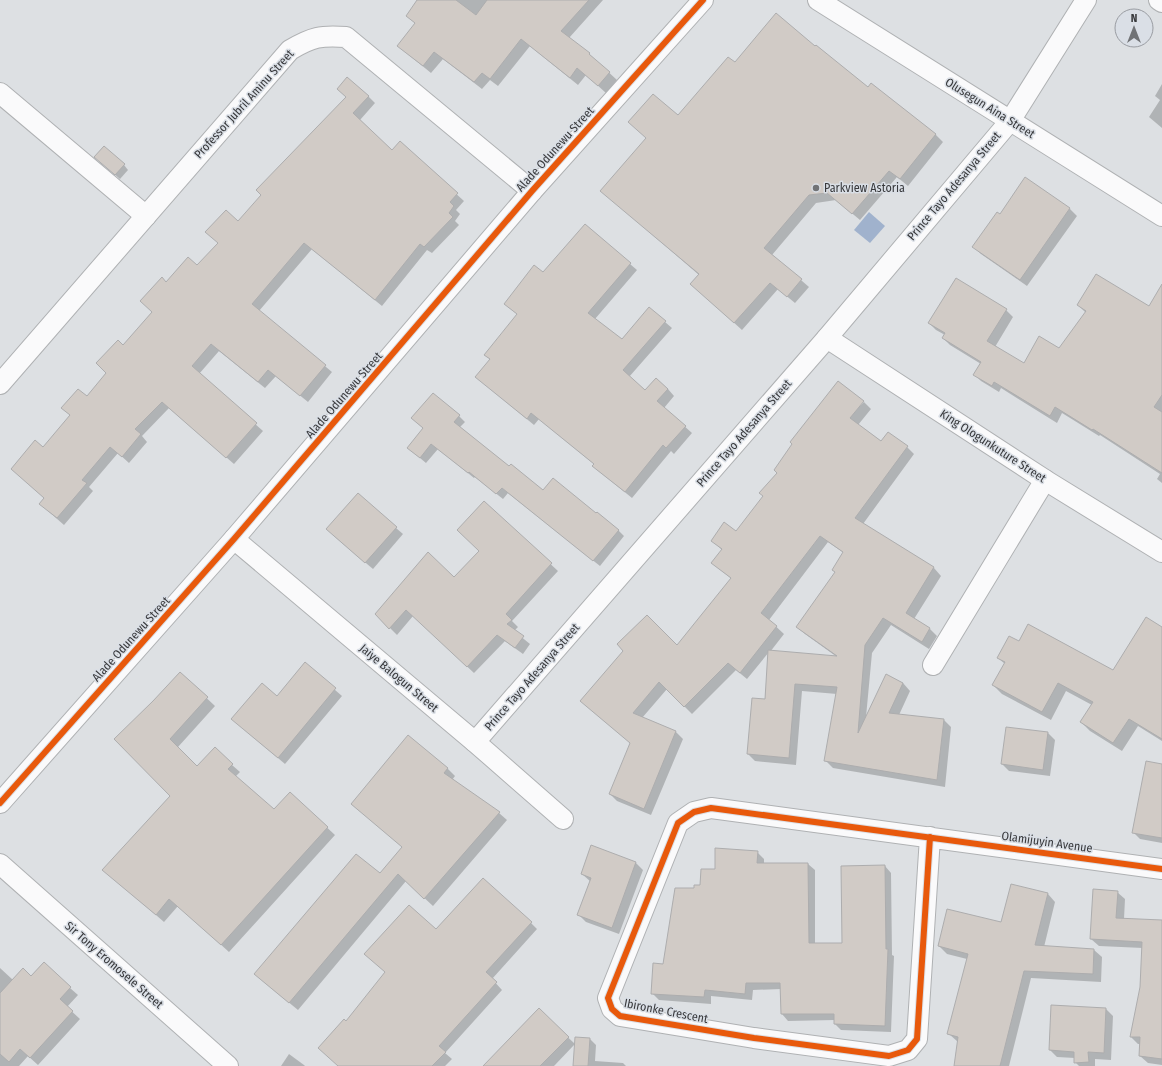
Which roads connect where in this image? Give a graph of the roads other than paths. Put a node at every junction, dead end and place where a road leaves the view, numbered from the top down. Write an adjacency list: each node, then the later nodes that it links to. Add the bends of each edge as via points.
1 (703, 0): 8 (street, Alade Odunewu Street)
2 (818, 0): 7 (street, Olusegun Aina Street)
3 (1086, 0): 7 (street, Prince Tayo Adesanya Street)
4 (1159, 0): 5 (street)
5 (1162, 2)
6 (0, 93): 9 (street)
7 (1010, 121): 10 (street, Olusegun Aina Street); 11 (street, Prince Tayo Adesanya Street)
8 (532, 191): 9 (street, Professor Jubril Aminu Street, via 346,37 325,36 305,41 290,50); 14 (street, Alade Odunewu Street)
9 (146, 216): 12 (street, Professor Jubril Aminu Street)
10 (1162, 216)
11 (827, 338): 13 (street, King Ologunkuture Street); 17 (street, Prince Tayo Adesanya Street)
12 (0, 384)
13 (1045, 480): 15 (street, King Ologunkuture Street); 16 (street)
14 (234, 539): 17 (street, Jaiye Balogun Street); 18 (street, Alade Odunewu Street)
15 (1162, 552)
16 (933, 665)
17 (475, 742): 19 (street, Jaiye Balogun Street)
18 (0, 803)
19 (563, 819)
20 (930, 837): 20 (street, Ibironke Crescent, via 711,808 694,812 678,823 608,998 612,1009 620,1016 754,1038 889,1056 908,1050 917,1039); 22 (street, Olamijuyin Avenue)
21 (0, 864): 23 (street, Sir Tony Eromosele Street)
22 (1162, 869)
23 (228, 1066)

